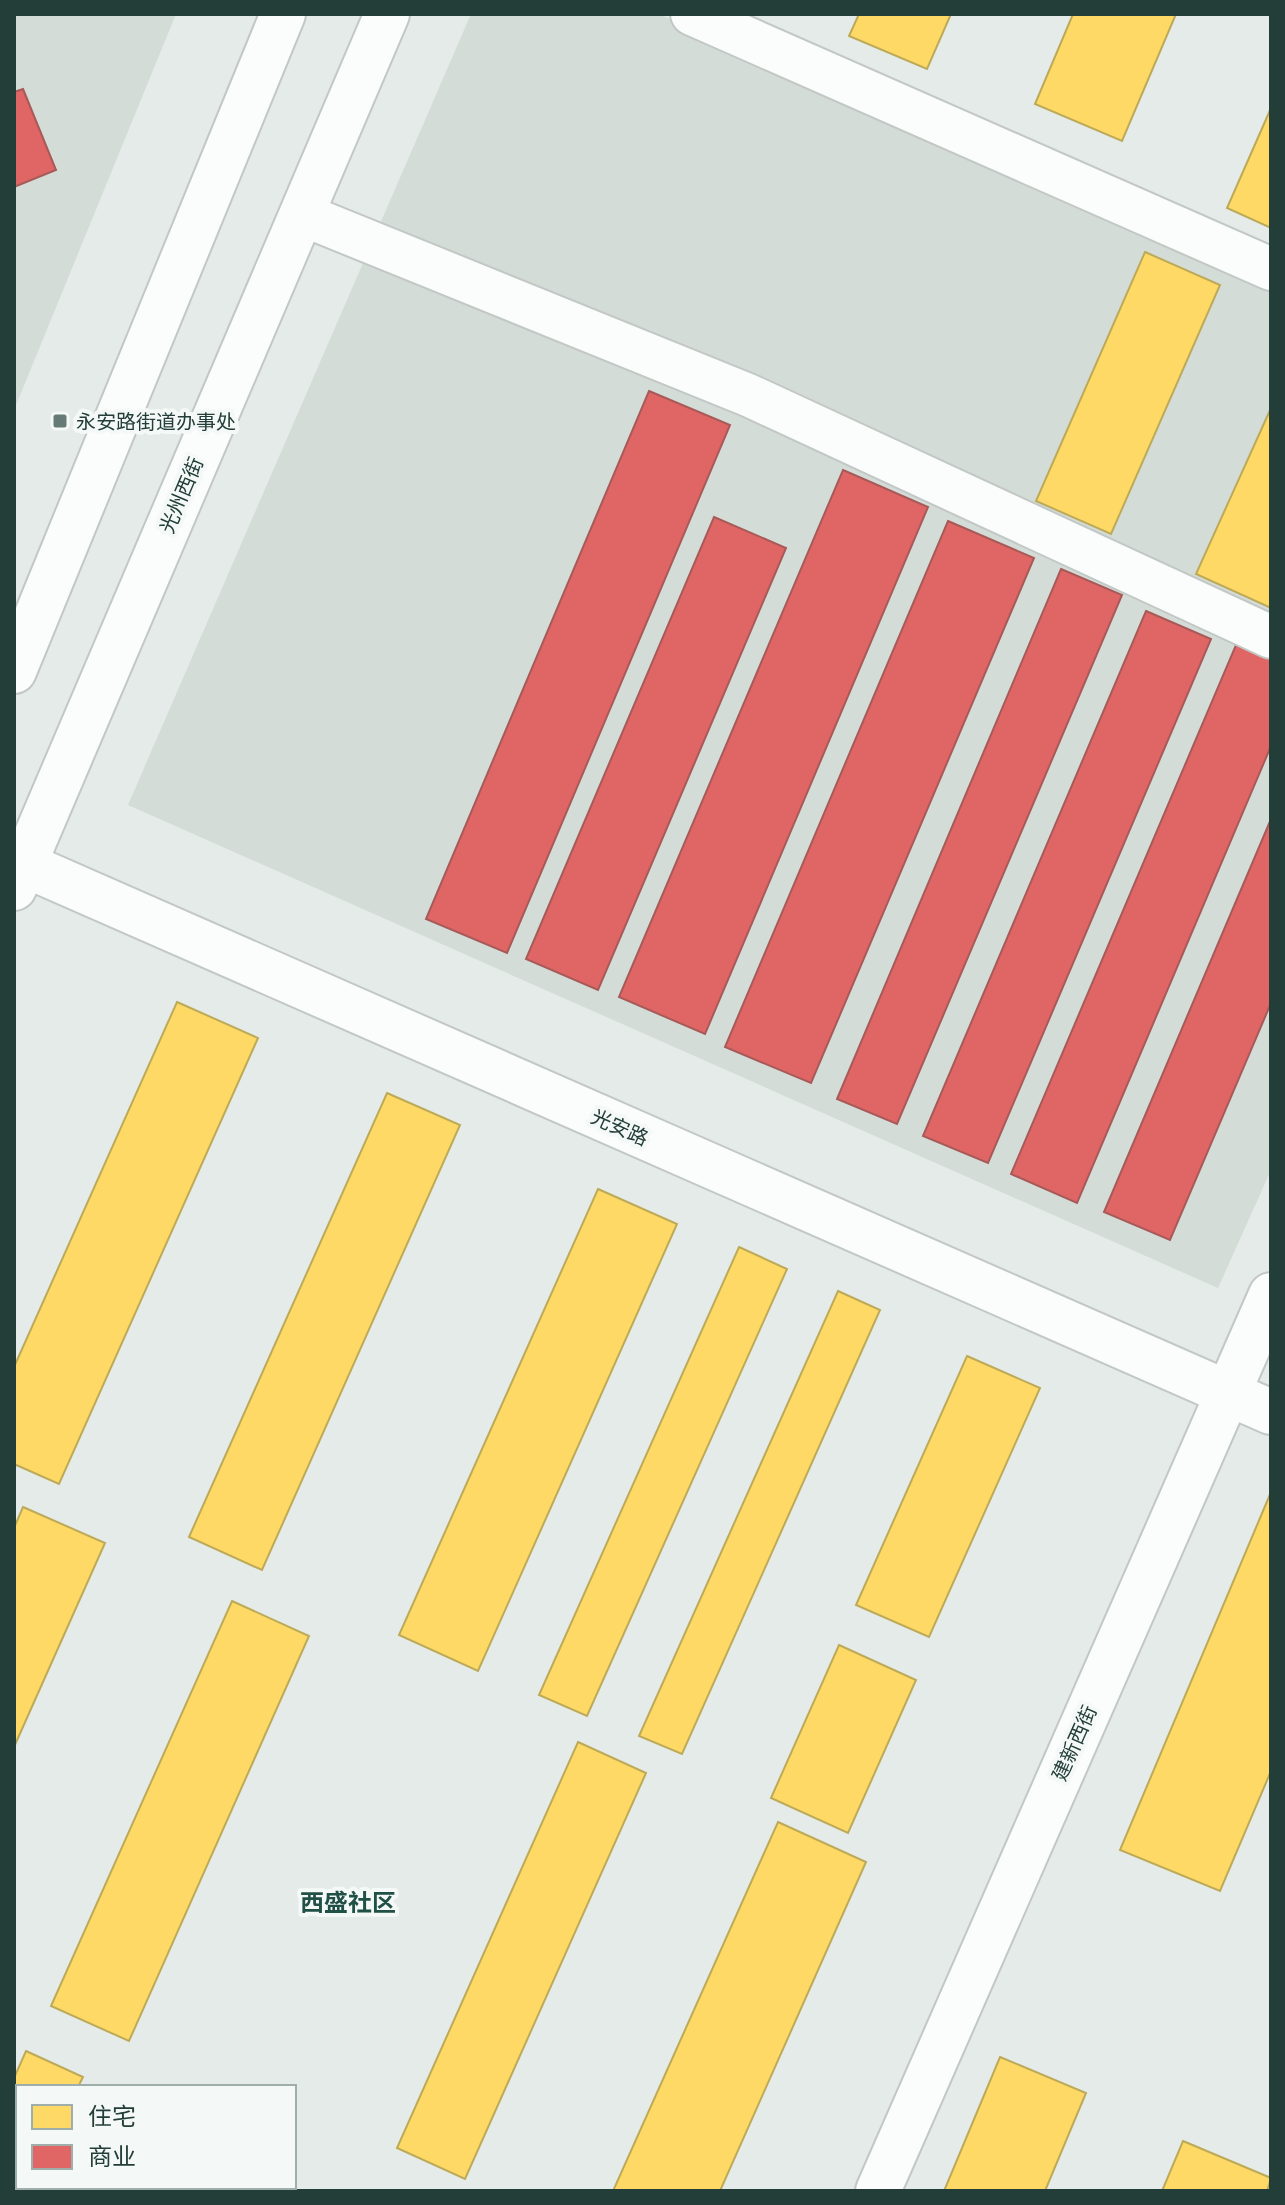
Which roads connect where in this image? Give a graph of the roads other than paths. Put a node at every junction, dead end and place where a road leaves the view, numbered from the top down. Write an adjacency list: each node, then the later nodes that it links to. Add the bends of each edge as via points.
1 (283, 14): 7 (street)
2 (387, 14): 4 (street, 光州西街)
3 (692, 14): 5 (street)
4 (301, 214): 6 (street, via 748,395); 8 (street, 光州西街)
5 (1271, 269)
6 (1271, 637)
7 (14, 671)
8 (17, 871): 10 (street, 光安路)
9 (1271, 1295): 10 (street, 建新西街)
10 (1227, 1395): 11 (street, 光安路); 12 (street, 建新西街)
11 (1271, 1412)
12 (878, 2191)

